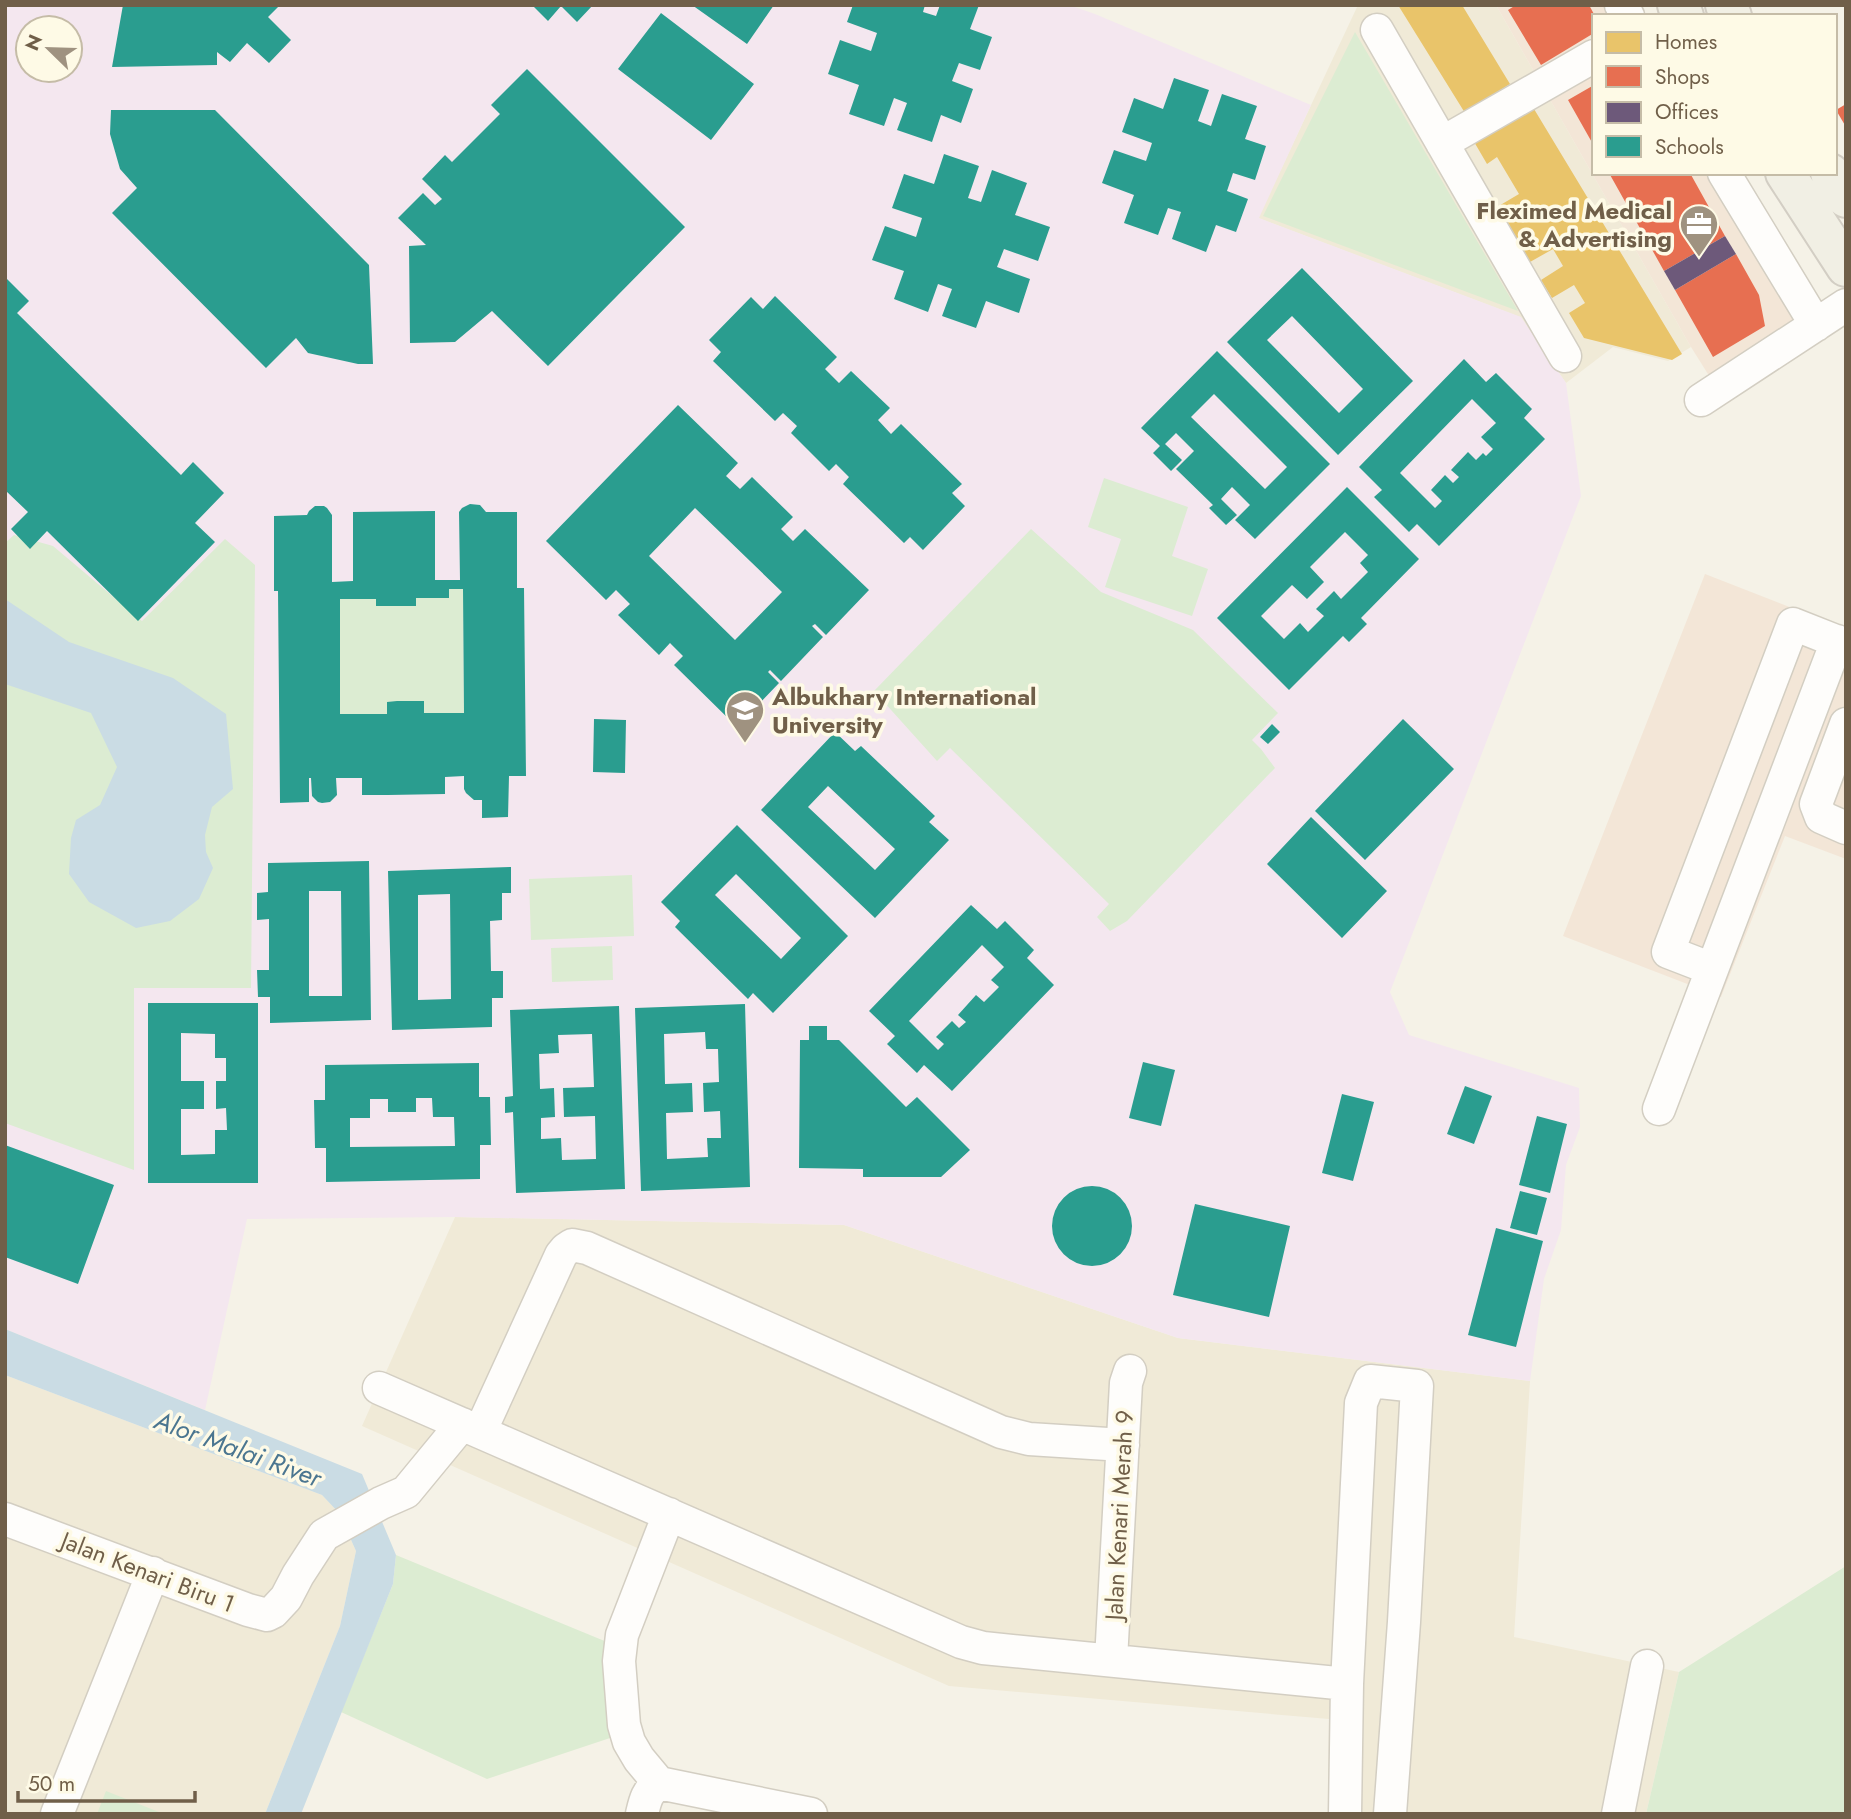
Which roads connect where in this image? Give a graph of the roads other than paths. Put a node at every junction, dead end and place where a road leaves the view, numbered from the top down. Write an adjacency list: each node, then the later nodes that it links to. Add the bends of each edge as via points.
1 (1377, 30): 3 (street)
2 (1592, 57): 3 (street)
3 (1442, 143): 11 (street)
4 (1725, 175): 10 (street)
5 (1787, 175): 8 (main road)
6 (1831, 175): 7 (main road)
7 (1846, 198)
8 (1846, 267)
9 (1846, 305): 10 (street)
10 (1816, 325): 12 (street)
11 (1565, 356)
12 (1701, 400)
13 (1841, 643): 16 (street); 16 (street, via 1793,624 1668,952)
14 (1846, 724): 15 (street, via 1816,804 1821,817)
15 (1846, 828)
16 (1712, 969): 17 (street)
17 (1659, 1109)
18 (1130, 1371): 21 (street, Jalan Kenari Merah 9)
19 (379, 1388): 20 (street)
20 (471, 1428): 21 (street, via 561,1255 572,1245 1001,1432 1029,1439); 22 (street); 24 (street, Jalan Kenari Biru 1, via 406,1492 324,1535 286,1598 268,1615)
21 (1123, 1446): 25 (street, Jalan Kenari Merah 9)
22 (669, 1514): 25 (street, via 961,1642); 28 (street, via 622,1635 619,1661 624,1725 639,1759)
23 (5, 1519): 24 (street, Jalan Kenari Biru 1)
24 (153, 1573): 29 (street)
25 (1111, 1660): 27 (street)
26 (1647, 1666): 34 (street)
27 (1347, 1684): 32 (street); 33 (street, via 1361,1403 1370,1381 1417,1386)
28 (659, 1783): 30 (street, via 647,1795); 31 (street)
29 (57, 1814)
30 (642, 1814)
31 (811, 1814)
32 (1345, 1814)
33 (1390, 1814)
34 (1618, 1814)

